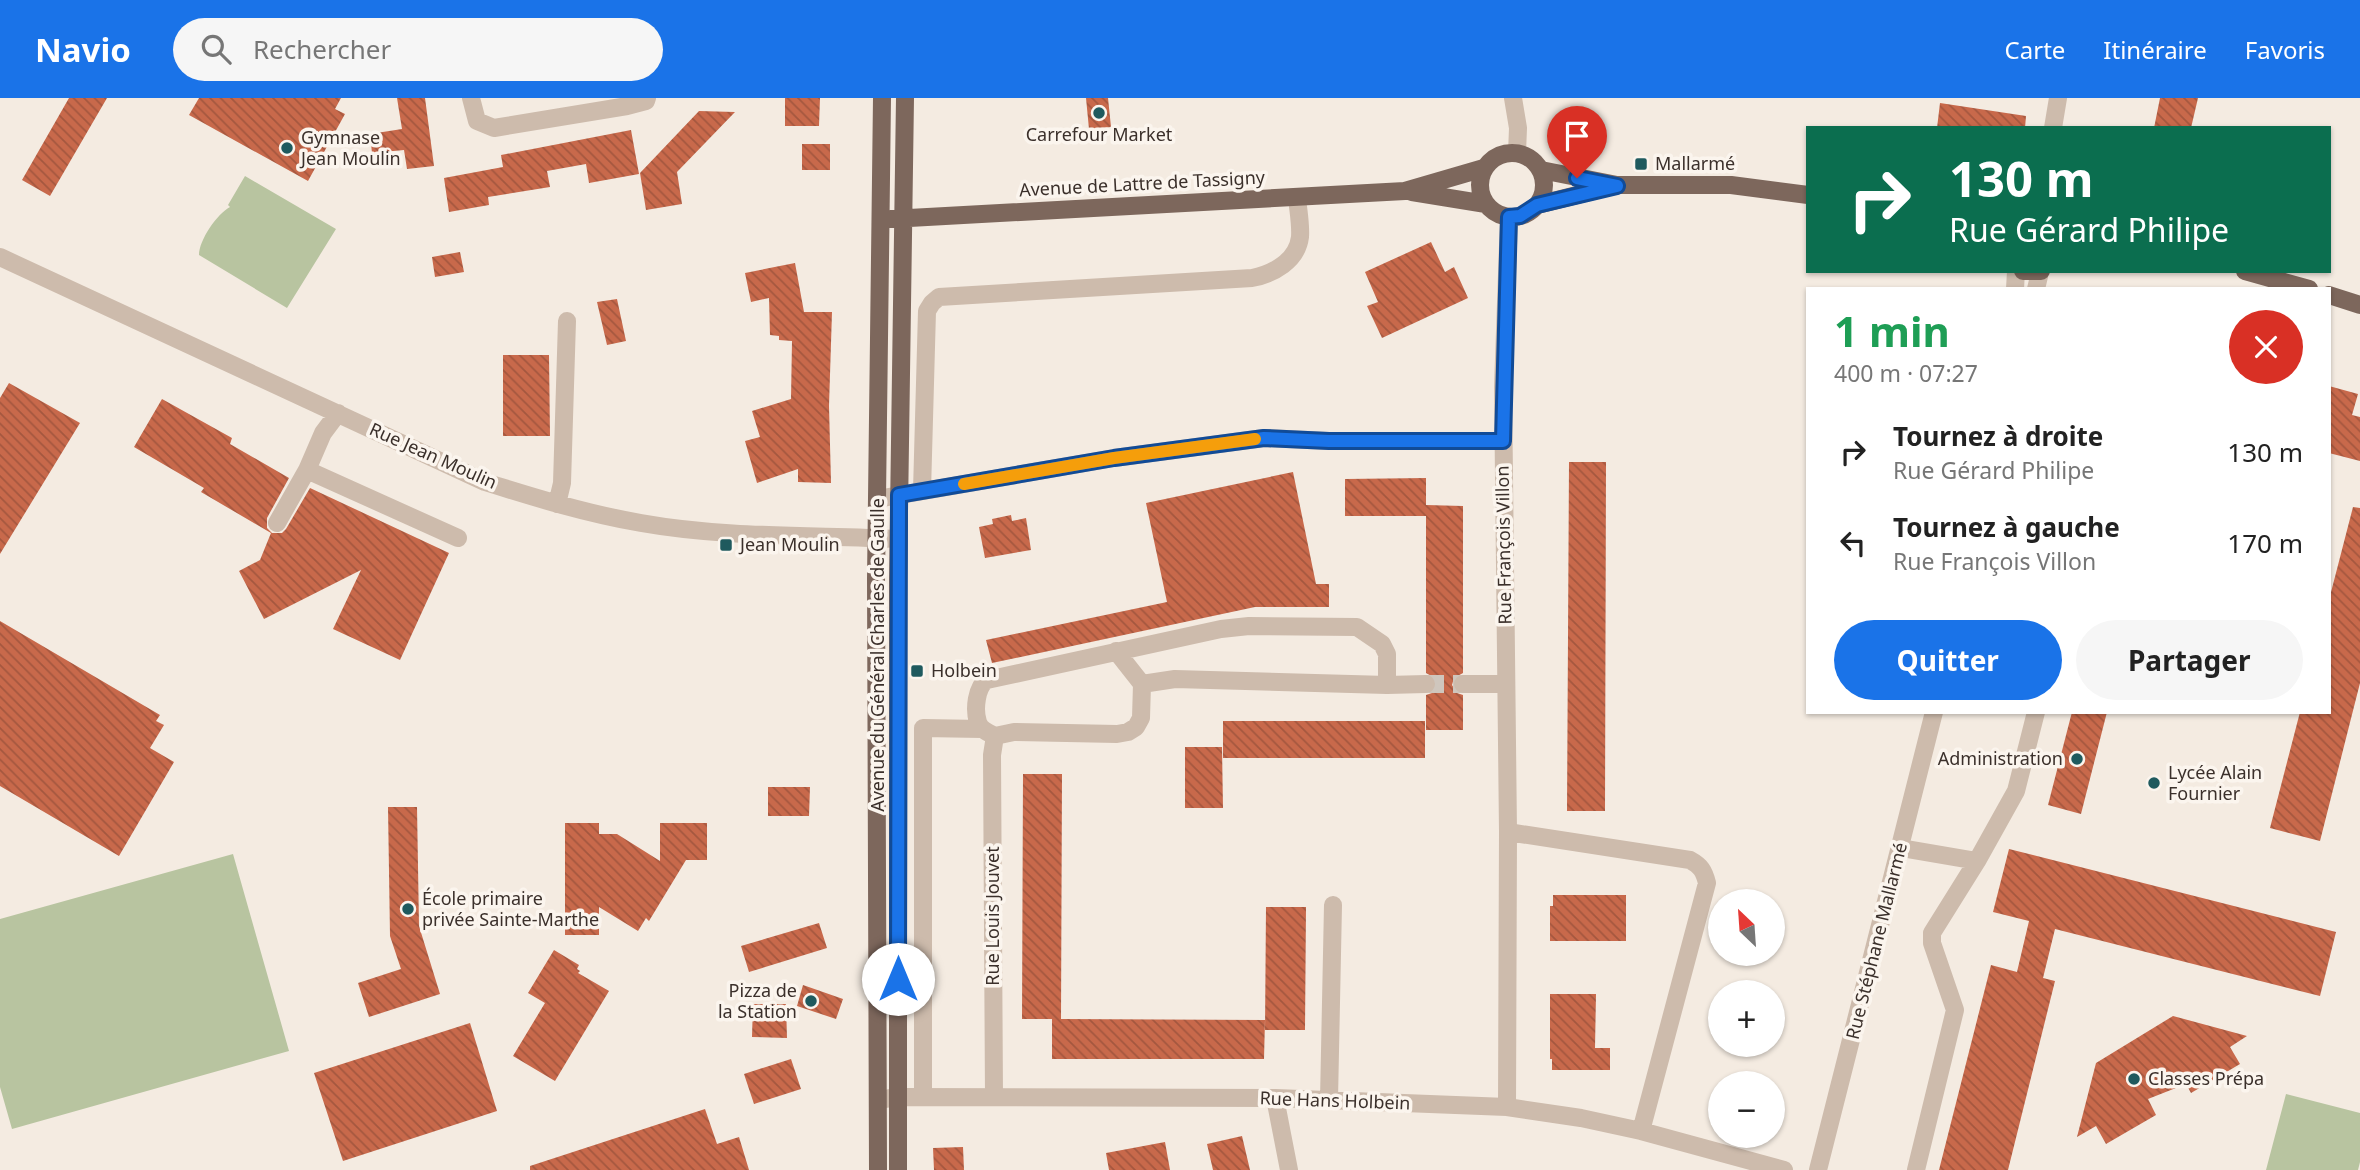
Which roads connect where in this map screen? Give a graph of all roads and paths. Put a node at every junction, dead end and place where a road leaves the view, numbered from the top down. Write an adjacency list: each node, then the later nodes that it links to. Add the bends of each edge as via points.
1 (471, 98): 2 (street, via 477,121 494,128 627,106)
2 (647, 98)
3 (882, 98): 19 (main road, Avenue du Général Charles de Gaulle)
4 (905, 98): 18 (main road, Avenue du Général Charles de Gaulle)
5 (1513, 98): 8 (street)
6 (2058, 98): 7 (street)
7 (2053, 126)
8 (1517, 153): 9 (main road, via 1498,155); 10 (main road, via 1535,161)
9 (1484, 168): 12 (main road, Avenue de Lattre de Tassigny); 15 (main road, via 1480,188)
10 (1541, 170): 11 (main road); 16 (main road, via 1544,188)
11 (1617, 186): 13 (main road, via 1731,185); 16 (main road)
12 (1405, 191): 14 (main road, Avenue de Lattre de Tassigny); 15 (main road, Avenue de Lattre de Tassigny)
13 (1806, 195)
14 (1297, 197): 18 (main road, Avenue de Lattre de Tassigny); 29 (street, via 1300,237 1295,250 1284,265 1267,275 939,297 927,311)
15 (1486, 204): 17 (main road)
16 (1537, 205): 17 (main road)
17 (1509, 217): 27 (street, Rue François Villon)
18 (903, 218): 19 (main road, Avenue de Lattre de Tassigny); 30 (main road, Avenue du Général Charles de Gaulle)
19 (881, 220): 31 (main road, Avenue du Général Charles de Gaulle)
20 (0, 257): 26 (street, Rue Jean Moulin)
21 (2252, 273): 22 (main road)
22 (2302, 287)
23 (2331, 296): 24 (main road)
24 (2360, 305)
25 (567, 321): 32 (street, via 562,483)
26 (338, 413): 28 (street, via 323,433); 32 (street, Rue Jean Moulin, via 485,482)
27 (1503, 441): 29 (street, via 1264,438); 41 (street, Rue François Villon)
28 (307, 470): 33 (street); 34 (street)
29 (922, 491): 30 (street)
30 (899, 495): 31 (street); 36 (main road, Avenue du Général Charles de Gaulle)
31 (877, 499): 35 (main road, Avenue du Général Charles de Gaulle)
32 (557, 505): 35 (street, Rue Jean Moulin, via 642,523 733,533)
33 (276, 523)
34 (458, 538)
35 (877, 538): 36 (street, Rue Jean Moulin); 54 (main road, Avenue du Général Charles de Gaulle)
36 (898, 539): 50 (main road, Avenue du Général Charles de Gaulle)
37 (1116, 651): 38 (street); 42 (street, Rue Louis Jouvet, via 1249,626 1357,627 1382,644 1387,654); 45 (street, Rue Louis Jouvet, via 987,680 981,684 977,706 978,722)
38 (1142, 684): 42 (street, via 1175,679); 45 (street, via 1141,718 1128,732)
39 (1426, 684): 42 (street)
40 (1463, 684): 41 (street)
41 (1506, 684): 46 (street, Rue François Villon)
42 (1387, 685)
43 (1934, 714): 47 (street, Rue Stéphane Mallarmé)
44 (2035, 714): 48 (street, via 2016,791)
45 (989, 733): 51 (street, via 923,728); 52 (street, Rue Louis Jouvet)
46 (1508, 832): 56 (street, Rue François Villon); 57 (street, via 1690,860 1705,873 1707,883)
47 (1901, 848): 48 (street); 62 (street, Rue Stéphane Mallarmé)
48 (1977, 861): 63 (street, via 1932,933 1955,1010)
49 (1333, 905): 55 (street)
50 (898, 1097): 51 (street, Rue Hans Holbein); 54 (street, Rue Hans Holbein); 59 (main road, Avenue du Général Charles de Gaulle)
51 (923, 1097): 52 (street, Rue Hans Holbein)
52 (994, 1097): 53 (street, Rue Hans Holbein)
53 (1275, 1098): 55 (street, Rue Hans Holbein); 60 (street)
54 (878, 1100): 58 (main road, Avenue du Général Charles de Gaulle)
55 (1329, 1100): 56 (street, Rue Hans Holbein)
56 (1507, 1107): 57 (street, Rue Hans Holbein)
57 (1641, 1131): 61 (street, Rue Hans Holbein)
58 (878, 1170)
59 (898, 1170)
60 (1289, 1170)
61 (1784, 1170)
62 (1818, 1170)
63 (1916, 1170)

